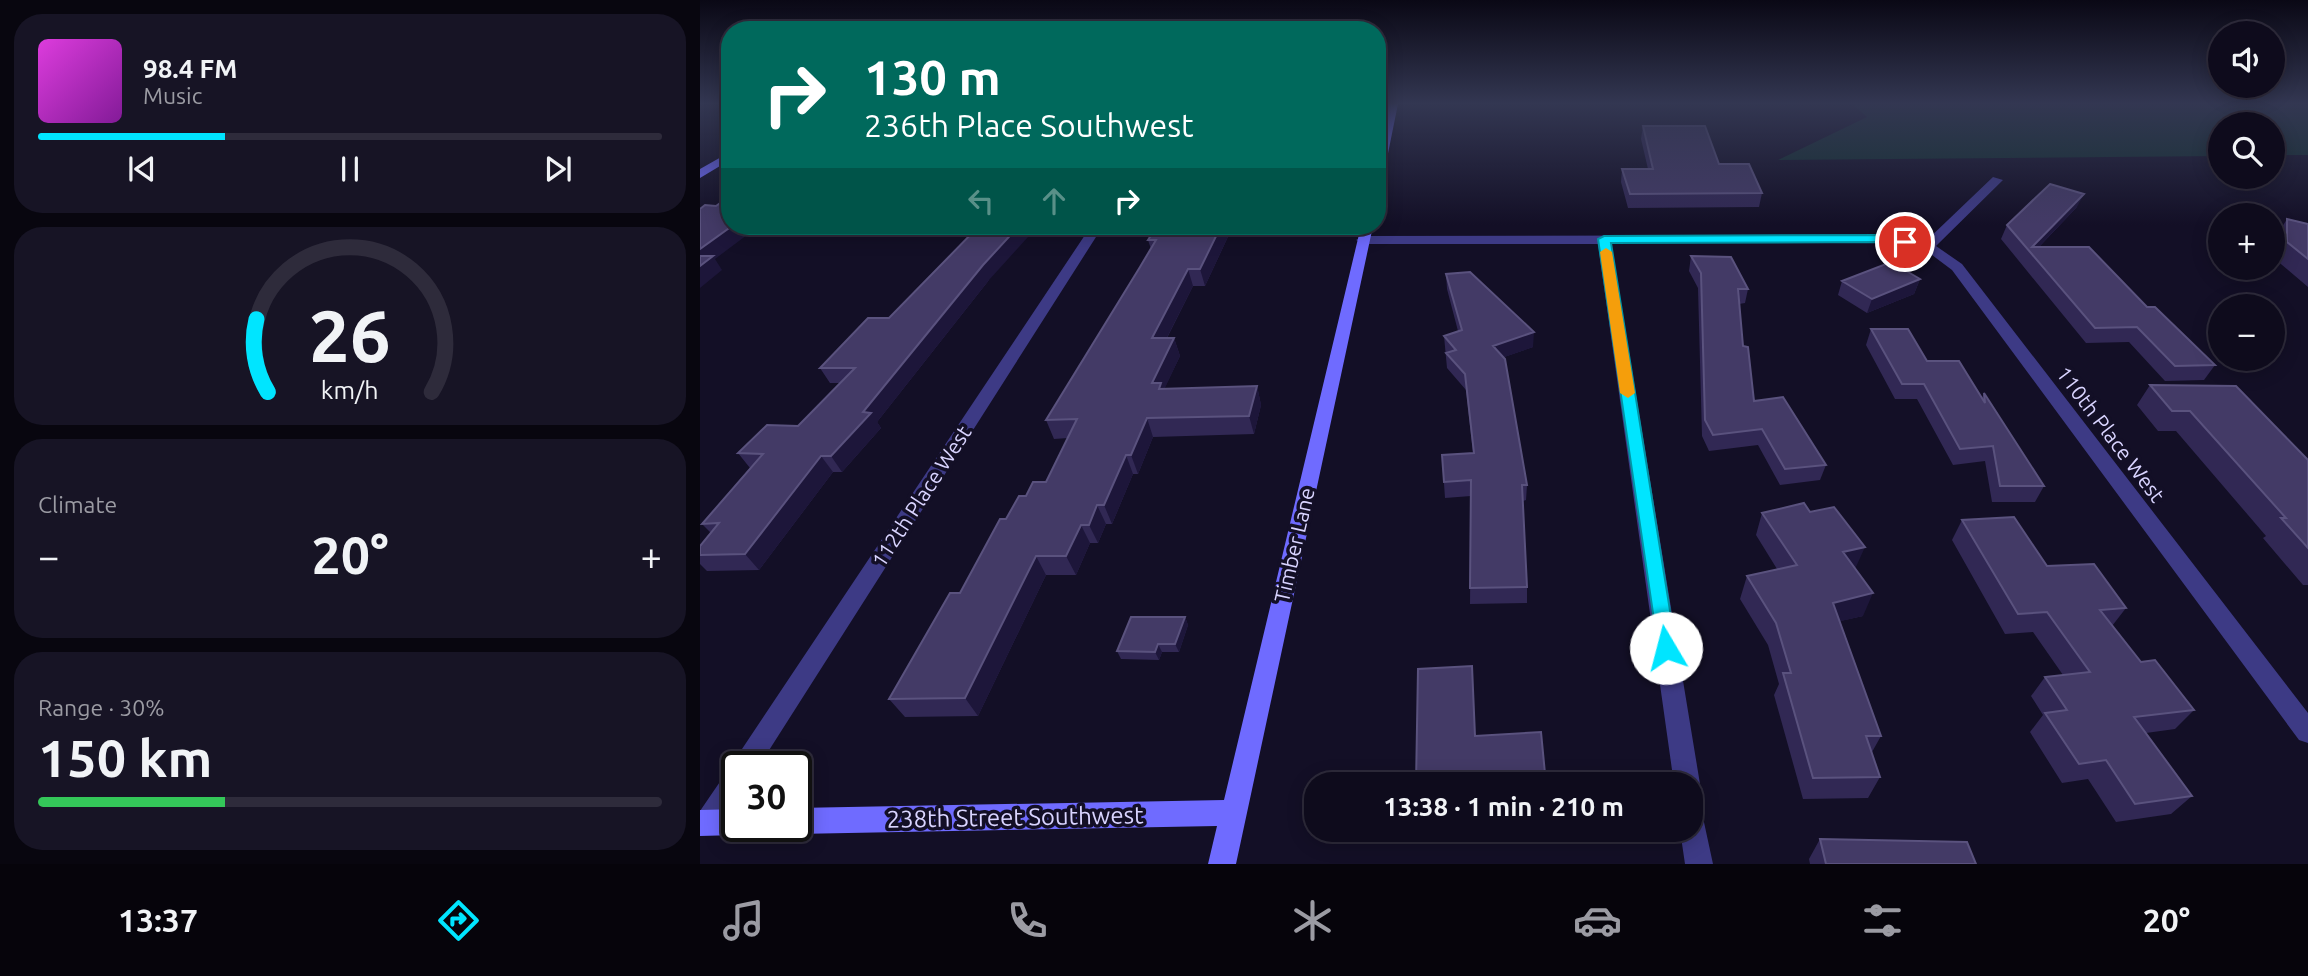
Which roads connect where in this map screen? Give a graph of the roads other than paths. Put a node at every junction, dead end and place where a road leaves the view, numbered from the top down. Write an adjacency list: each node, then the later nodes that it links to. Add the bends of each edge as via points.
1 (721, 161): 2 (street)
2 (700, 174)
3 (1997, 180): 8 (street)
4 (1386, 234): 7 (street)
5 (1091, 235): 10 (street, 112th Place West)
6 (1365, 235): 13 (street, Timber Lane)
7 (1604, 239): 8 (street, via 1882,239); 11 (street)
8 (1928, 246): 9 (street, 110th Place West, via 1957,267)
9 (2308, 732)
10 (755, 751)
11 (1685, 772)
12 (721, 800): 15 (street)
13 (1233, 813): 14 (street, 238th Street Southwest); 17 (street, Timber Lane)
14 (812, 821)
15 (704, 822)
16 (1695, 842): 18 (street)
17 (1222, 864)
18 (1699, 864)

